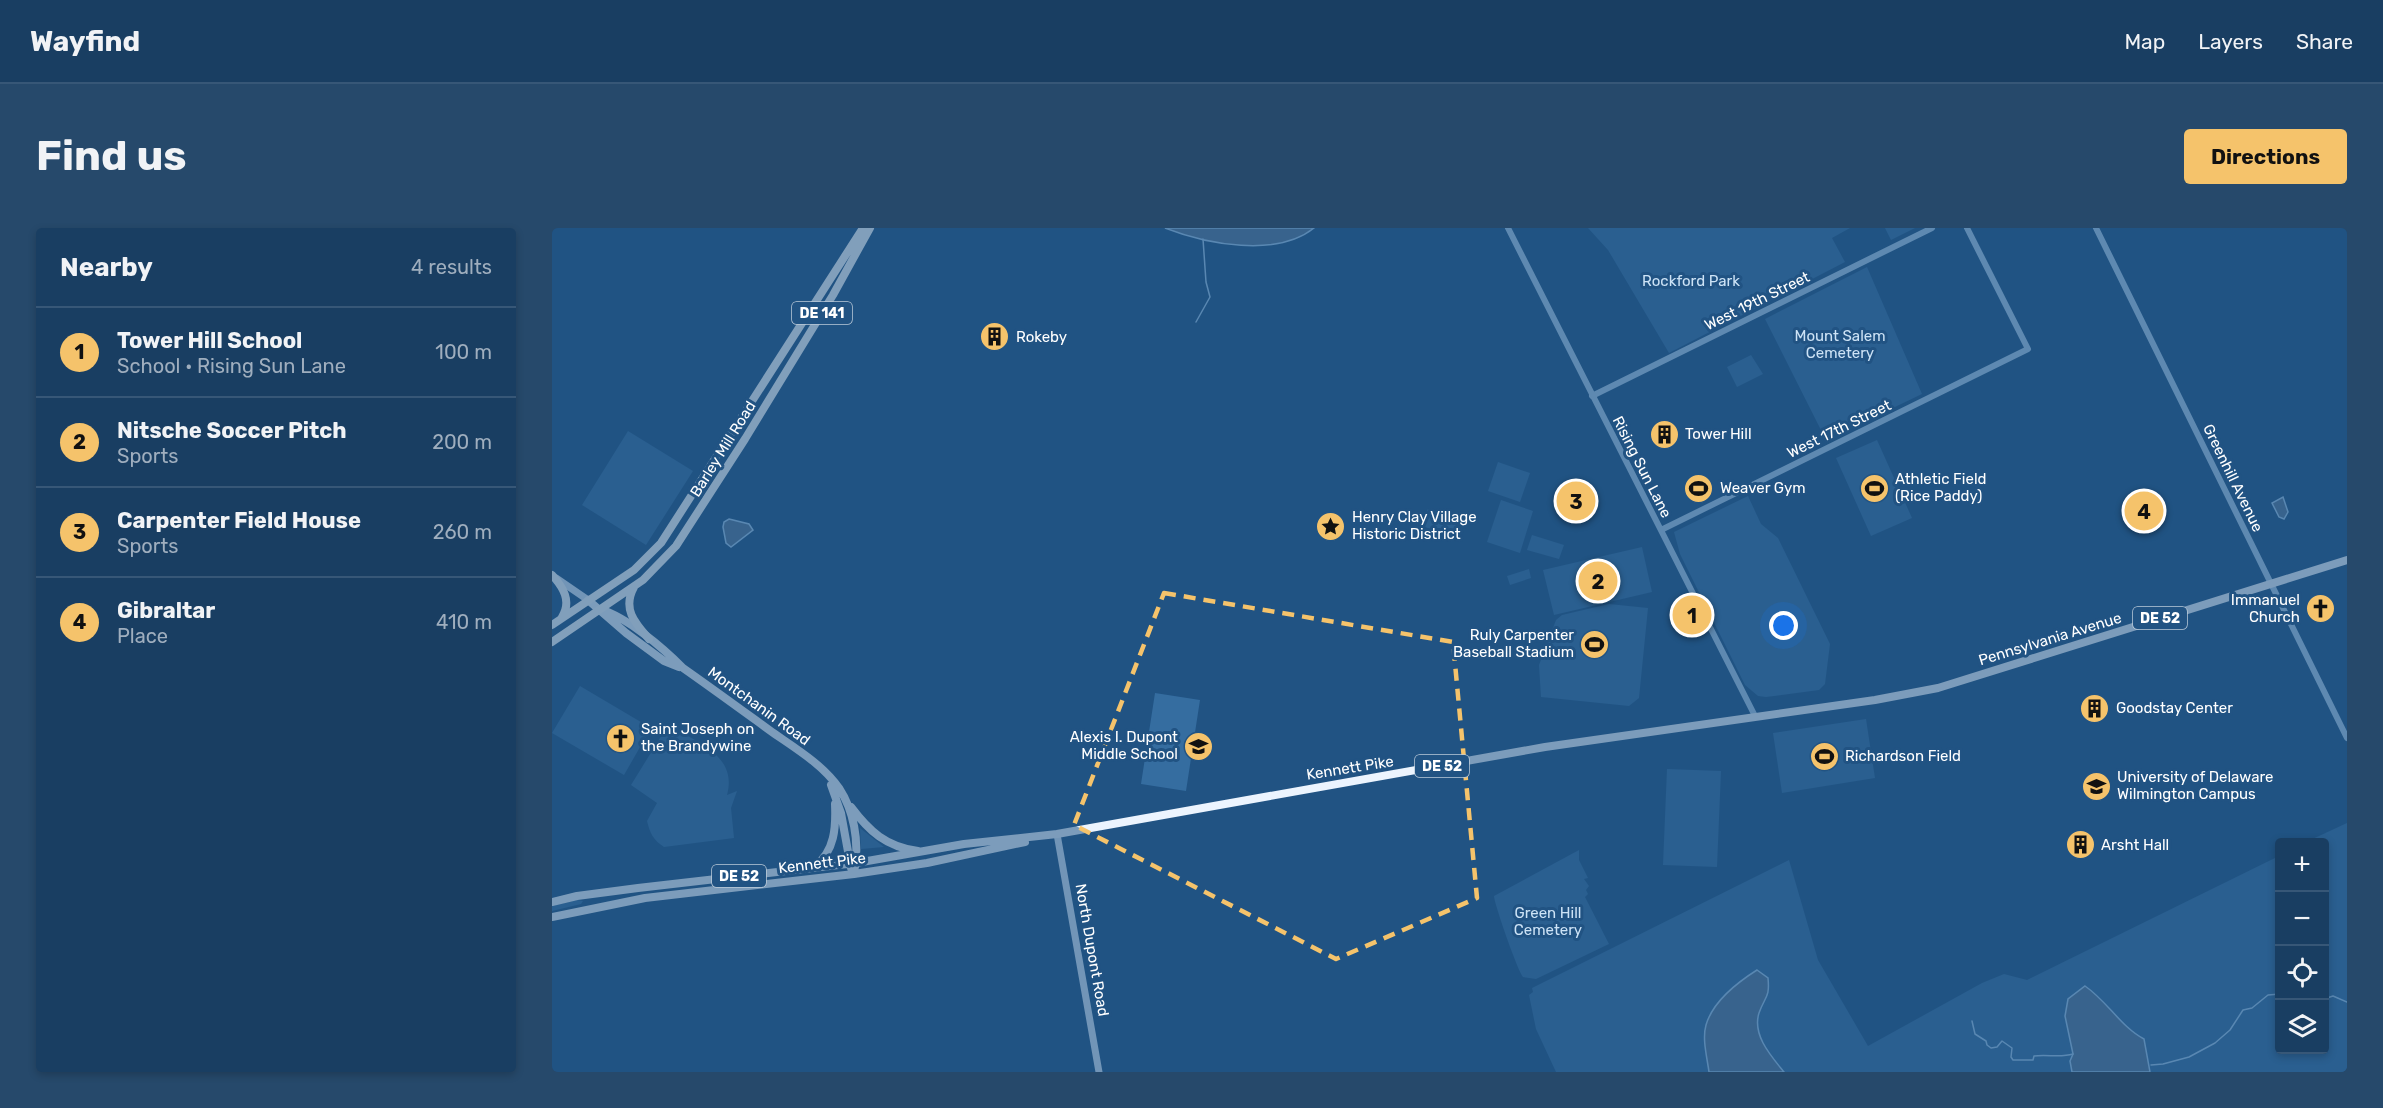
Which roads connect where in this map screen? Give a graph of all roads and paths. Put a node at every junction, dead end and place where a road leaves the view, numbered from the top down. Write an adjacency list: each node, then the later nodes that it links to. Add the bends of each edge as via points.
1 (863, 228): 8 (highway, Barley Mill Road / DE 141)
2 (870, 228): 9 (highway, Barley Mill Road / DE 141)
3 (1508, 228): 7 (street, Rising Sun Lane)
4 (1932, 228): 7 (street, West 19th Street)
5 (1967, 228): 10 (street, West 17th Street, via 2028,349)
6 (2096, 228): 13 (street, Greenhill Avenue)
7 (1592, 396): 10 (street, Rising Sun Lane)
8 (737, 427): 9 (highway, via 738,441); 15 (highway, Barley Mill Road / DE 141, via 661,543 634,570)
9 (702, 507): 14 (highway, Barley Mill Road / DE 141, via 669,554)
10 (1661, 530): 22 (street, Rising Sun Lane)
11 (2347, 560): 13 (main road, Pennsylvania Avenue / DE 52)
12 (552, 575): 15 (main road, Montchanin Road); 17 (highway, via 567,598)
13 (2272, 584): 22 (main road, Pennsylvania Avenue / DE 52, via 1938,688); 23 (street, Greenhill Avenue)
14 (635, 586): 16 (highway, Barley Mill Road / DE 141); 19 (highway, via 629,612)
15 (588, 600): 16 (main road, Montchanin Road); 17 (highway, Barley Mill Road / DE 141)
16 (600, 609): 19 (main road, Montchanin Road, via 616,615); 20 (highway, Barley Mill Road); 21 (main road, Montchanin Road, via 664,661)
17 (562, 618): 18 (highway, Barley Mill Road)
18 (552, 625)
19 (649, 639): 21 (main road, Montchanin Road)
20 (552, 642)
21 (683, 668): 24 (main road, Montchanin Road, via 820,767)
22 (1755, 716): 25 (main road, Kennett Pike / DE 52, via 1545,747)
23 (2347, 738)
24 (838, 792): 26 (main road, via 879,838); 27 (main road, Montchanin Road, via 854,827); 28 (main road, via 834,834 826,855)
25 (1057, 834): 26 (main road, Kennett Pike / DE 52); 29 (main road, Kennett Pike / DE 52, via 966,856); 32 (main road, North Dupont Road)
26 (927, 852): 27 (main road, Kennett Pike / DE 52)
27 (853, 863): 28 (main road, Kennett Pike / DE 52); 29 (main road, Montchanin Road)
28 (814, 867): 30 (main road, Kennett Pike / DE 52)
29 (854, 874): 31 (main road, Kennett Pike / DE 52, via 645,898)
30 (552, 902)
31 (552, 917)
32 (1100, 1072)

